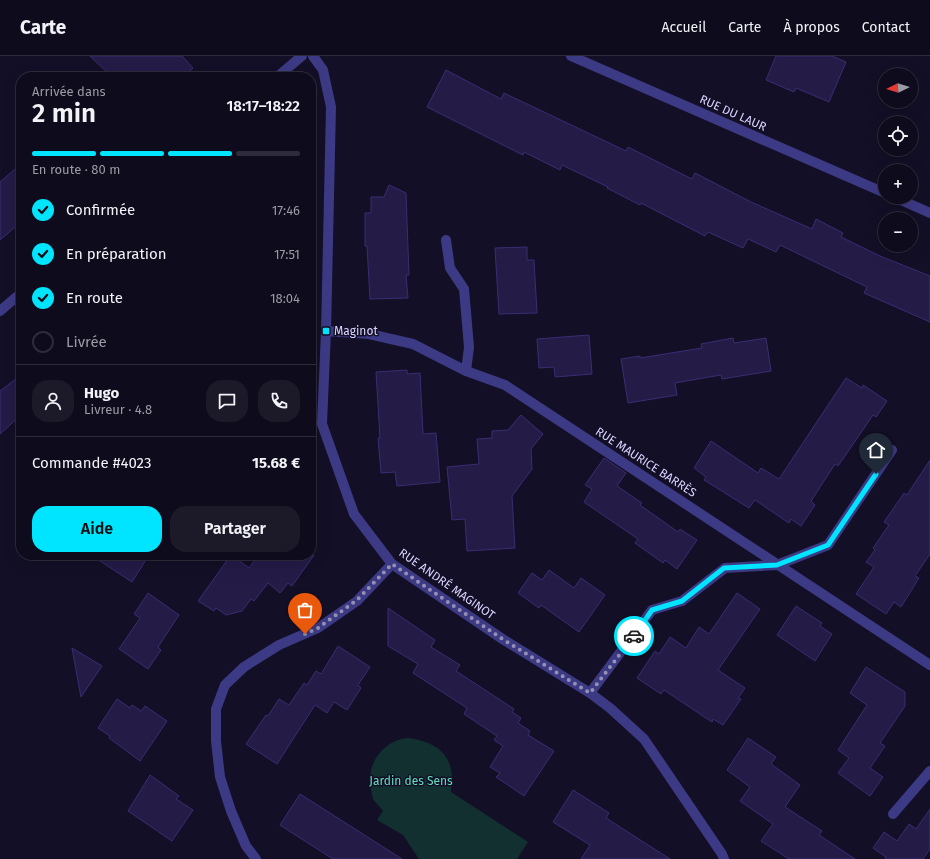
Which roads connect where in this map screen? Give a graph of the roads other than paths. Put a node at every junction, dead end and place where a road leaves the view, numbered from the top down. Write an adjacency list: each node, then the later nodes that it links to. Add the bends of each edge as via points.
1 (302, 56): 4 (street)
2 (313, 56): 11 (street, RUE ANDRÉ MAGINOT, via 323,70 331,107)
3 (571, 56): 5 (street, RUE DU LAUR)
4 (283, 72)
5 (878, 190)
6 (910, 204): 7 (street)
7 (930, 213)
8 (446, 240): 12 (street, via 450,268 464,289 469,347)
9 (16, 297): 10 (street)
10 (0, 311)
11 (326, 331): 12 (street, RUE MAURICE BARRÈS, via 369,334 413,344); 14 (street, RUE ANDRÉ MAGINOT, via 322,424 354,514)
12 (466, 371): 15 (street, RUE MAURICE BARRÈS, via 505,385)
13 (892, 450): 15 (street, via 828,545)
14 (392, 564): 17 (street, RUE ANDRÉ MAGINOT, via 504,640); 20 (street, via 357,600 318,628 279,645 244,667 225,685 216,709 220,777 246,846)
15 (777, 565): 16 (street, RUE MAURICE BARRÈS); 17 (street, via 724,568 682,601 652,610)
16 (930, 665)
17 (590, 693): 21 (street, RUE ANDRÉ MAGINOT, via 644,739)
18 (930, 771): 19 (street)
19 (893, 814)
20 (256, 859)
21 (724, 859)

